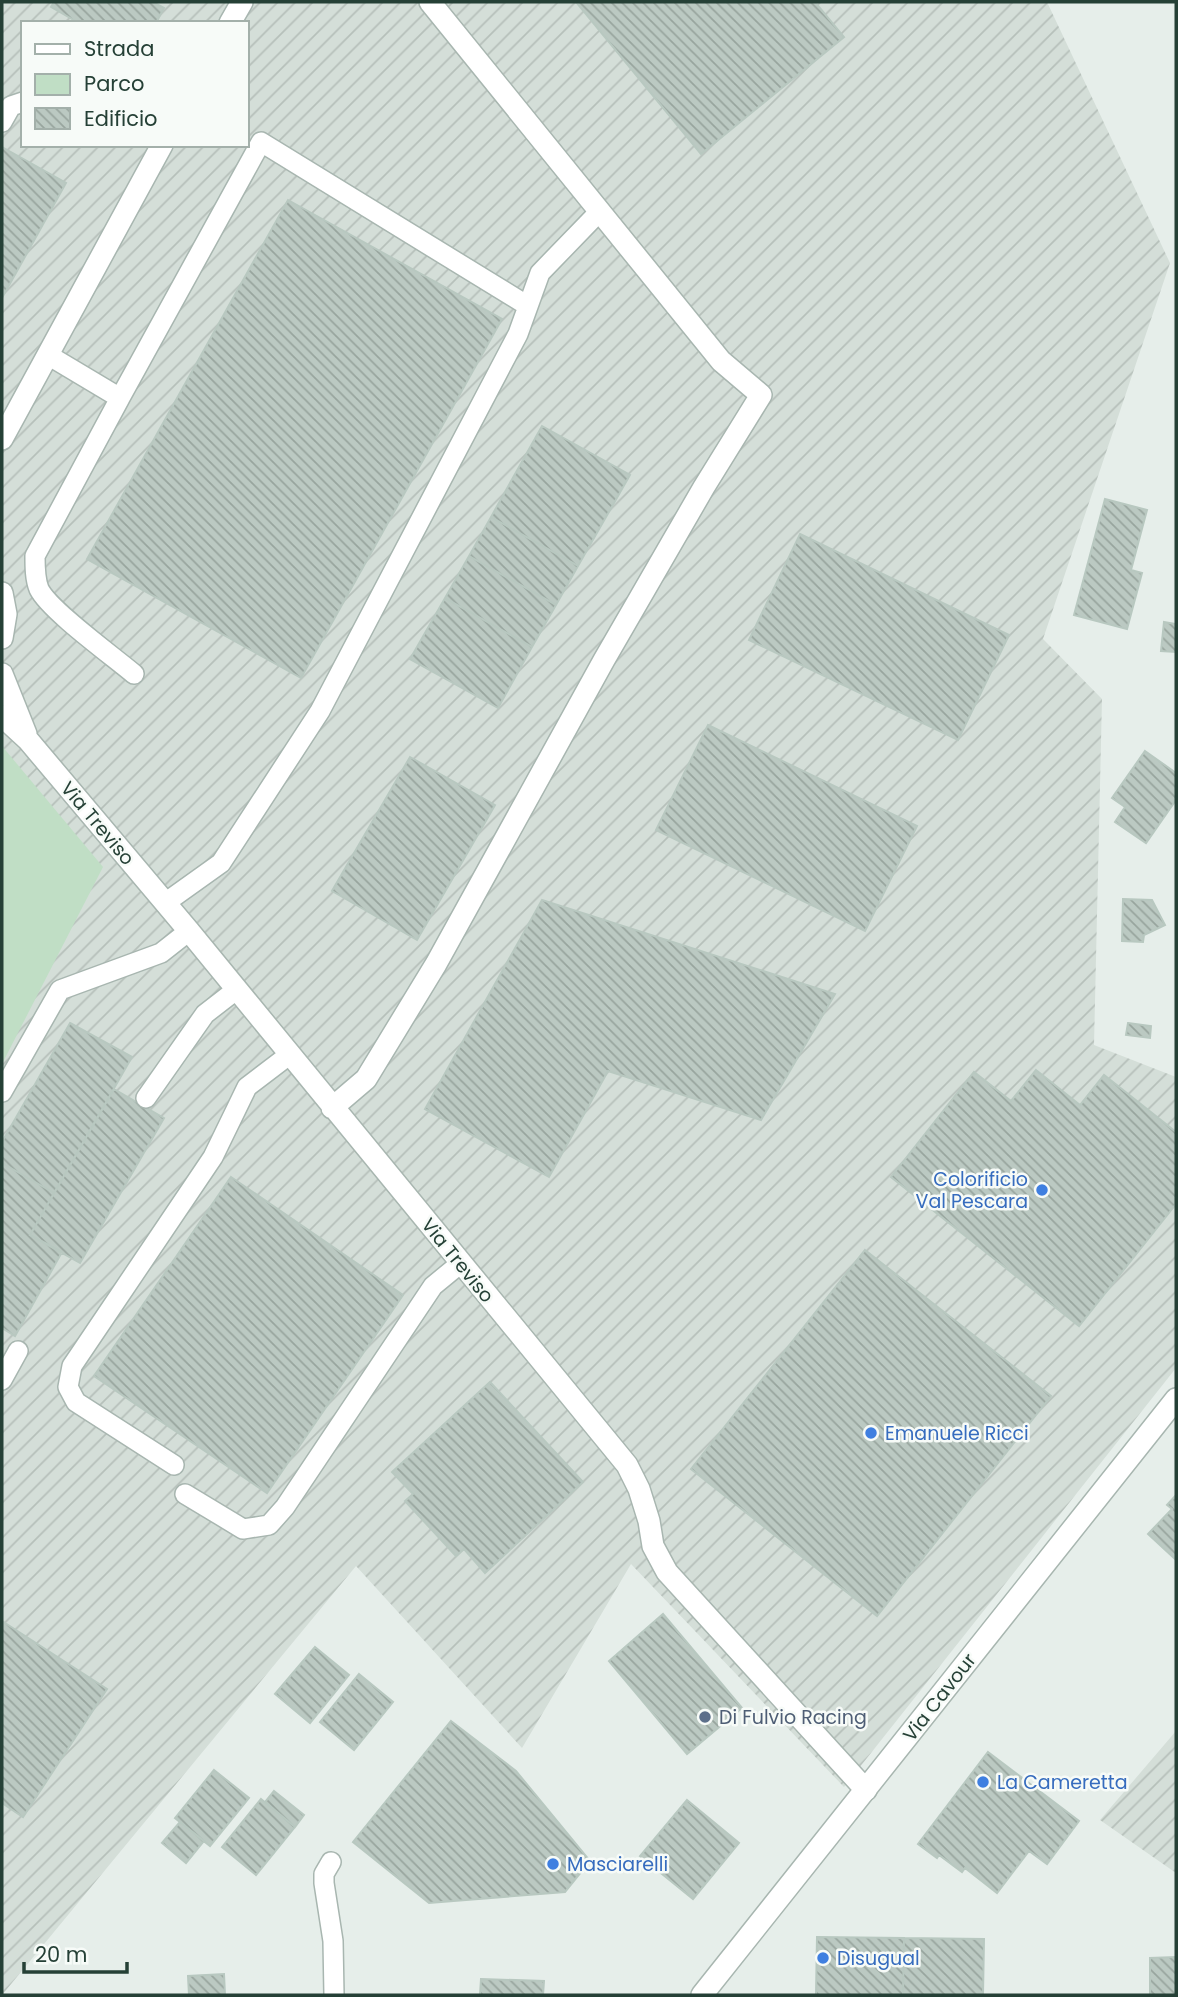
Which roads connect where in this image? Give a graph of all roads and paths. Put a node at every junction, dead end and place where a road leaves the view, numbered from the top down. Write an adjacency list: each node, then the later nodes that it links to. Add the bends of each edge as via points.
1 (242, 2): 3 (street)
2 (430, 2): 7 (street)
3 (231, 21)
4 (21, 103): 5 (lane, via 11,106)
5 (2, 122)
6 (161, 147): 9 (street)
7 (600, 211): 8 (lane, via 540,273); 24 (street, via 721,361 761,396 604,660 436,964 366,1079)
8 (528, 306): 10 (lane, via 261,142); 18 (lane, via 518,334 320,711 220,863)
9 (48, 355): 10 (lane); 11 (street)
10 (120, 398): 15 (lane, via 36,556 36,570 40,590 55,609)
11 (2, 439)
12 (2, 593): 13 (street, via 6,614)
13 (2, 638)
14 (2, 674): 17 (street, Via Treviso)
15 (134, 674)
16 (2, 716): 17 (street, Via Treviso)
17 (28, 740): 18 (street, Via Treviso)
18 (165, 903): 19 (street, Via Treviso)
19 (189, 931): 20 (street, Via Treviso); 22 (lane, via 161,954 60,990)
20 (236, 990): 21 (street, Via Treviso); 23 (lane, via 205,1014)
21 (289, 1055): 24 (street, Via Treviso); 29 (lane, via 247,1087 213,1157 72,1366 68,1387 76,1402)
22 (2, 1092)
23 (146, 1098)
24 (332, 1108): 25 (street, Via Treviso)
25 (461, 1264): 30 (lane, via 433,1286 269,1525 243,1529); 31 (street, Via Treviso, via 627,1465 639,1489 653,1546 667,1572)
26 (18, 1351): 27 (lane)
27 (2, 1380)
28 (1176, 1399): 31 (street, Via Cavour)
29 (174, 1465)
30 (185, 1494)
31 (866, 1790): 34 (street, Via Cavour)
32 (331, 1862): 33 (lane, via 324,1883 333,1941)
33 (334, 1995)
34 (702, 1995)

